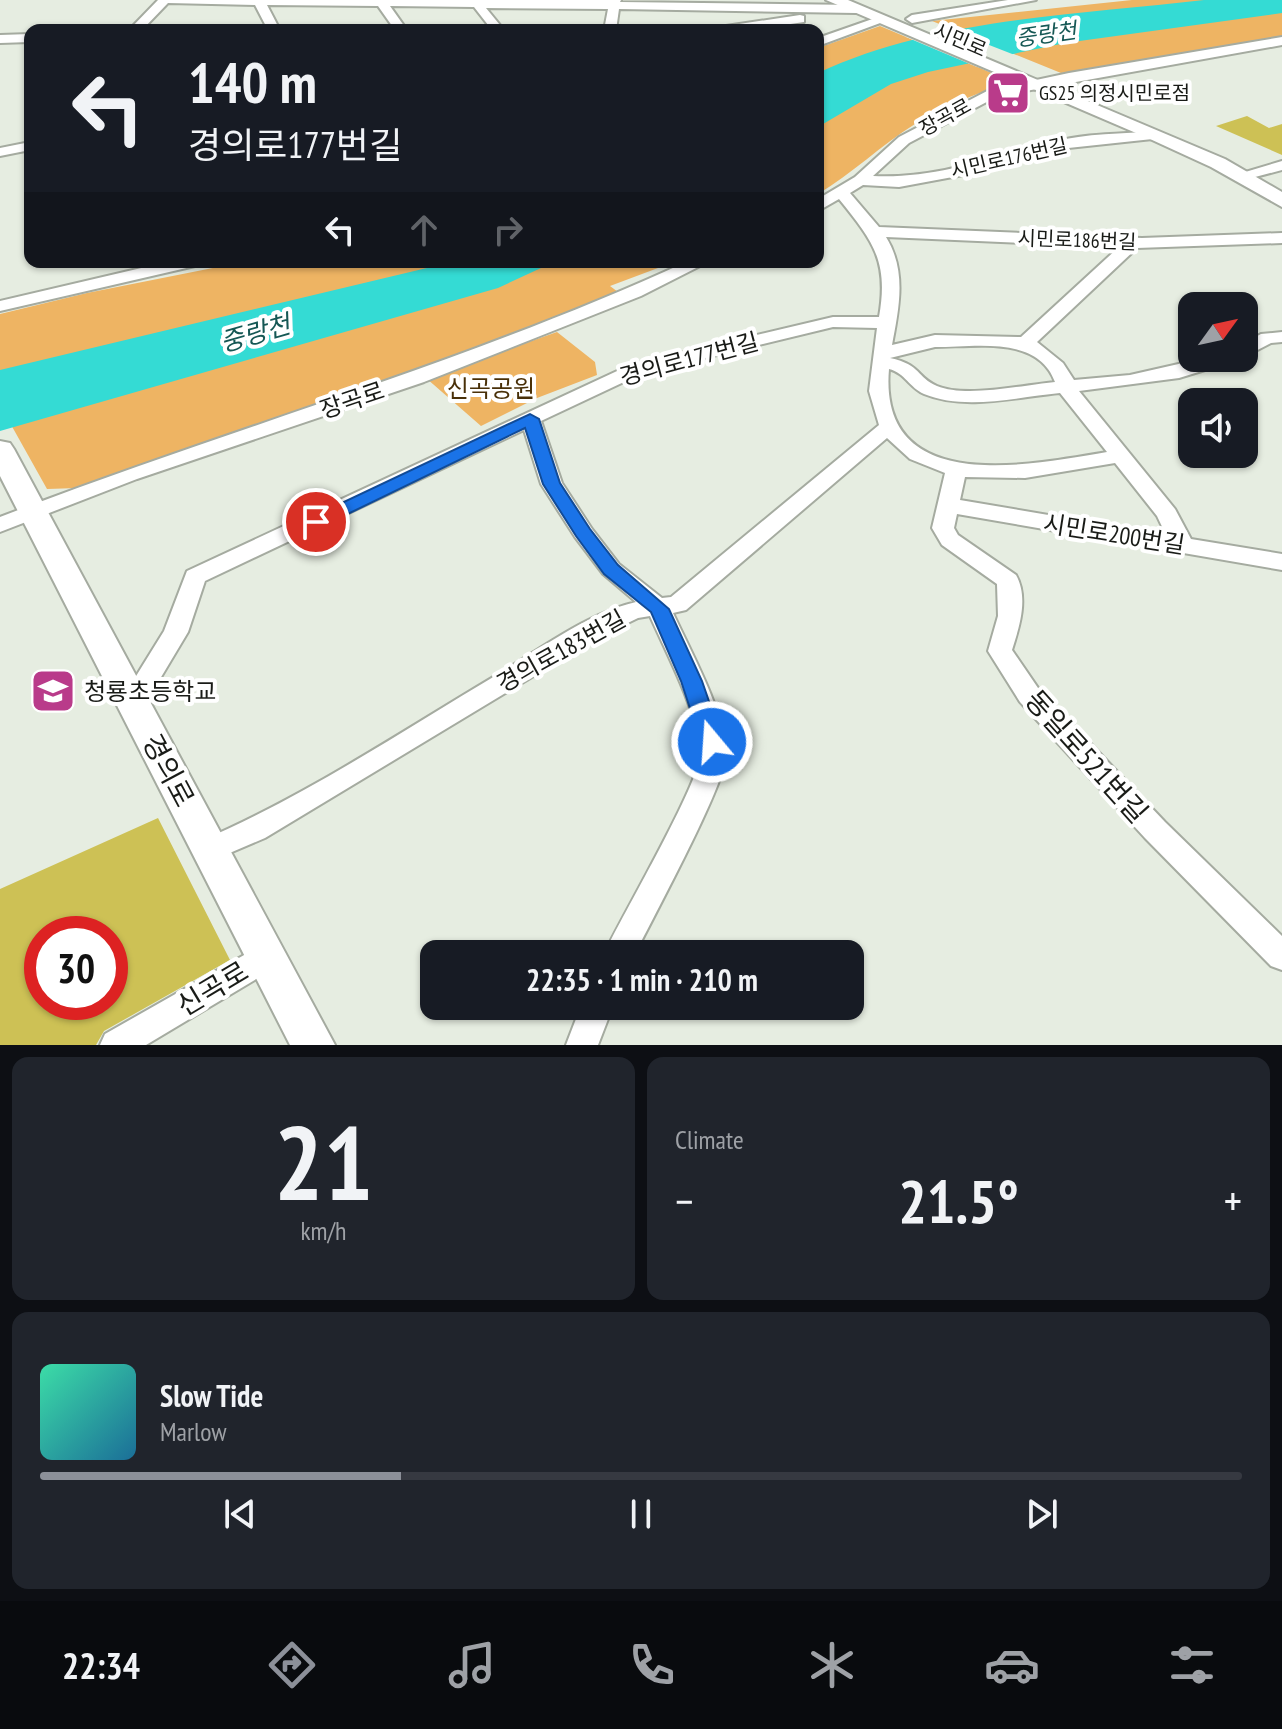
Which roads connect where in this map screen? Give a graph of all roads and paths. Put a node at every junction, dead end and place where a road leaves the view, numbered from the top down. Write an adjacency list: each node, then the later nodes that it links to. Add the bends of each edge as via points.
1 (165, 0): 4 (street); 11 (street)
2 (834, 0): 8 (street, 시민로)
3 (1030, 0): 9 (street)
4 (259, 1): 5 (street); 12 (street)
5 (383, 1): 7 (street); 13 (street)
6 (614, 3): 7 (street); 8 (street); 15 (street)
7 (477, 4): 14 (street)
8 (862, 5): 9 (street, 시민로); 10 (street, 시민로); 16 (street)
9 (912, 19): 21 (street, 시민로)
10 (889, 21): 19 (street); 21 (street, 시민로)
11 (141, 24)
12 (271, 24)
13 (397, 24)
14 (493, 24)
15 (611, 24)
16 (759, 24)
17 (24, 38): 18 (street)
18 (0, 39)
19 (824, 40)
20 (1282, 41): 21 (street, 장곡로)
21 (1041, 80): 22 (street, 시민로); 26 (street, 시민로); 27 (street, 장곡로, via 959,109 904,140)
22 (1157, 135): 26 (street, 시민로); 27 (street, 시민로176번길, via 1058,145 985,167 899,182)
23 (24, 147): 24 (street)
24 (0, 152)
25 (1282, 165): 26 (street)
26 (1249, 173): 28 (street, 시민로); 30 (street, 시민로)
27 (860, 180): 29 (street, 장곡로)
28 (1282, 185)
29 (843, 194): 31 (street, 장곡로); 32 (street)
30 (1282, 201)
31 (824, 203)
32 (872, 232): 34 (street, 시민로186번길); 38 (street, via 890,262)
33 (1282, 238): 34 (street, 시민로186번길)
34 (1133, 243): 40 (street)
35 (139, 268): 37 (street)
36 (687, 268): 50 (street, 장곡로, via 449,366)
37 (0, 306)
38 (887, 323): 42 (street); 45 (street, 경의로177번길, via 833,322 637,369)
39 (1282, 337): 41 (street)
40 (1026, 343): 42 (street, via 935,341); 44 (street, via 1057,366)
41 (1258, 343)
42 (880, 358): 44 (street, via 905,367 928,389 957,397); 46 (street, via 879,392)
43 (1179, 372): 44 (street)
44 (1066, 388): 48 (street)
45 (530, 419): 55 (street, via 552,484 583,532 611,569); 56 (street, 경의로177번길, via 195,576 176,632)
46 (888, 427): 49 (street, via 902,447); 55 (street, 경의로183번길, via 678,604)
47 (0, 449): 50 (street, 경의로)
48 (1121, 456): 49 (street, via 995,474); 53 (street, via 1167,514)
49 (956, 469): 51 (street)
50 (30, 503): 52 (street, 장곡로); 56 (street, 경의로)
51 (947, 505): 53 (street, 시민로200번길); 60 (street, 동일로521번길, via 943,528 950,540 1008,581 1010,616 1000,651 1029,695)
52 (0, 525)
53 (1183, 546): 54 (street, 시민로200번길)
54 (1282, 562)
55 (659, 609): 57 (street, 경의로183번길, via 633,611 586,633 301,804); 58 (street, via 692,681 715,752 703,789)
56 (133, 702): 57 (street, 경의로)
57 (211, 849): 59 (street, 경의로)
58 (626, 940)
59 (267, 956): 62 (street, 신곡로); 63 (street, 경의로)
60 (1282, 956)
61 (592, 1020): 64 (street)
62 (116, 1045)
63 (313, 1045)
64 (582, 1045)

